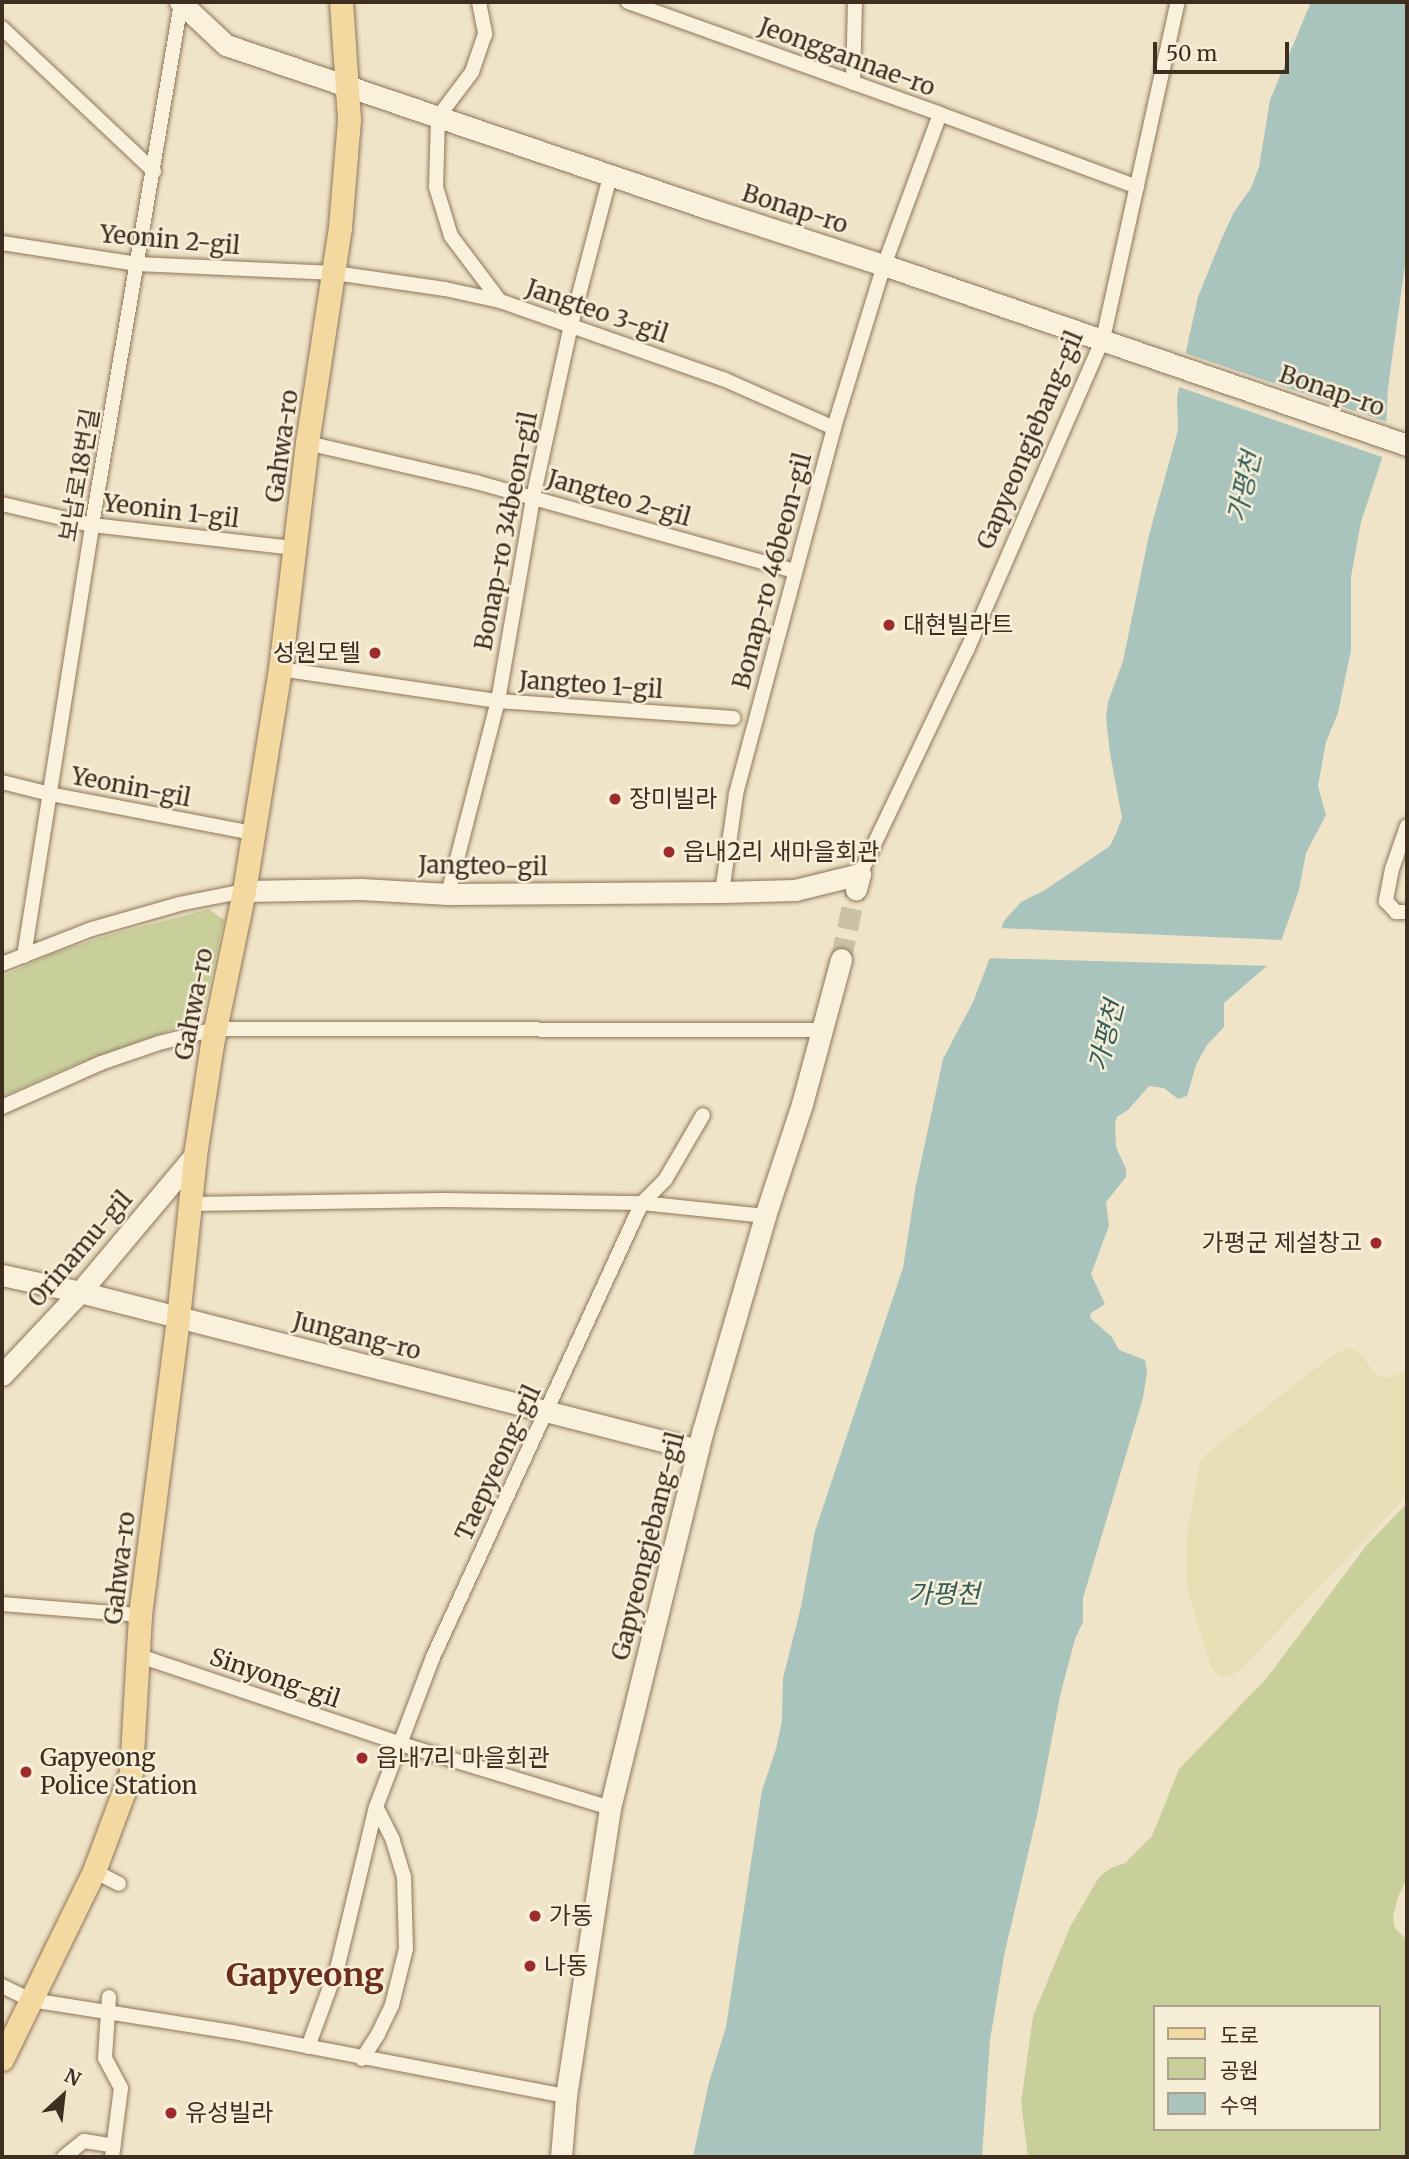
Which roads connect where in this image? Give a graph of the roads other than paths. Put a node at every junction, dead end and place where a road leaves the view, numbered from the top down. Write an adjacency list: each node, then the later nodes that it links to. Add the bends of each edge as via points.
1 (181, 2): 9 (street, Bonap-ro, via 226,45); 12 (street, 보납로18번길)
2 (341, 2): 9 (main road, Gahwa-ro)
3 (479, 2): 11 (street, via 485,34 471,72)
4 (628, 2): 8 (street, Jeonggannae-ro)
5 (855, 2): 8 (street)
6 (1178, 2): 14 (street, Gapyeongjebang-gil)
7 (2, 28): 12 (street)
8 (853, 83): 10 (street, Jeonggannae-ro)
9 (348, 85): 11 (street, Bonap-ro); 18 (main road, Gahwa-ro)
10 (940, 114): 14 (street); 17 (street, Jeonggannae-ro)
11 (438, 117): 13 (street, Bonap-ro); 19 (street, via 436,187 444,220 469,263)
12 (154, 171): 16 (street, 보납로18번길)
13 (610, 176): 17 (street, Bonap-ro); 20 (street, Bonap-ro 34beon-gil)
14 (1137, 187): 21 (street, Gapyeongjebang-gil)
15 (2, 243): 16 (street, Yeonin 2-gil)
16 (137, 264): 18 (street, Yeonin 2-gil); 27 (street, 보납로18번길)
17 (884, 265): 21 (street, Bonap-ro); 22 (street, Bonap-ro 46beon-gil)
18 (335, 274): 19 (street, Jangteo 3-gil); 23 (main road, Gahwa-ro)
19 (500, 301): 20 (street, Jangteo 3-gil)
20 (571, 325): 22 (street, Jangteo 3-gil, via 723,379); 25 (street, Bonap-ro 34beon-gil)
21 (1103, 340): 24 (street, Bonap-ro); 37 (street, Gapyeongjebang-gil, via 967,650)
22 (834, 428): 29 (street, Bonap-ro 46beon-gil)
23 (307, 443): 25 (street, Jangteo 2-gil); 28 (main road, Gahwa-ro)
24 (1407, 445)
25 (533, 498): 29 (street, Jangteo 2-gil); 31 (street, Bonap-ro 34beon-gil)
26 (2, 504): 27 (street, Yeonin 1-gil)
27 (92, 525): 28 (street, Yeonin 1-gil); 34 (street, 보납로18번길)
28 (295, 548): 30 (main road, Gahwa-ro)
29 (794, 571): 39 (street, Bonap-ro 46beon-gil, via 736,795)
30 (280, 669): 31 (street, Jangteo 1-gil); 36 (main road, Gahwa-ro)
31 (498, 701): 32 (street, Jangteo 1-gil); 40 (street, Bonap-ro 34beon-gil)
32 (733, 718)
33 (2, 782): 34 (street, Yeonin-gil)
34 (50, 794): 36 (street, Yeonin-gil); 42 (street, 보납로18번길)
35 (1407, 826): 41 (street, via 1392,869 1387,905 1395,912)
36 (253, 833): 38 (main road, Gahwa-ro)
37 (858, 882): 39 (street, Gapyeongjebang-gil)
38 (244, 891): 40 (street, Jangteo-gil, via 362,889); 42 (street, via 92,929); 45 (main road, Gahwa-ro)
39 (722, 892): 40 (street, Jangteo-gil)
40 (448, 894)
41 (1407, 912)
42 (24, 956): 44 (street)
43 (841, 959): 46 (street, Gapyeongjebang-gil)
44 (2, 964)
45 (215, 1029): 46 (street); 47 (street, via 101,1063); 49 (main road, Gahwa-ro)
46 (820, 1030): 52 (street, Gapyeongjebang-gil, via 802,1104)
47 (2, 1107)
48 (703, 1115): 50 (street, Taepyeong-gil, via 665,1180)
49 (195, 1155): 51 (main road, Gahwa-ro); 54 (street, Orinamu-gil)
50 (642, 1203): 51 (street); 52 (street); 57 (street, Taepyeong-gil)
51 (192, 1204): 55 (main road, Gahwa-ro)
52 (765, 1216): 58 (street, Gapyeongjebang-gil)
53 (2, 1275): 54 (street, Jungang-ro)
54 (80, 1292): 55 (street, Jungang-ro); 56 (street, Orinamu-gil)
55 (178, 1318): 57 (street, Jungang-ro); 60 (main road, Gahwa-ro)
56 (2, 1375)
57 (546, 1411): 58 (street, Jungang-ro); 62 (street, Taepyeong-gil)
58 (698, 1450): 64 (street, Gapyeongjebang-gil)
59 (2, 1604): 60 (street)
60 (140, 1615): 61 (main road, Gahwa-ro)
61 (137, 1655): 62 (street, Sinyong-gil); 65 (main road, Gahwa-ro, via 131,1772)
62 (398, 1743): 63 (street); 64 (street, Sinyong-gil)
63 (376, 1807): 70 (street, via 338,1965); 72 (street, via 399,1856 407,1925 402,1973 392,2005)
64 (610, 1808): 73 (street, Gapyeongjebang-gil)
65 (94, 1871): 66 (street); 68 (main road, Gahwa-ro)
66 (119, 1884)
67 (2, 1986): 68 (street)
68 (31, 2000): 69 (street); 71 (main road, Gahwa-ro)
69 (108, 2004): 70 (street); 74 (street, via 106,2058 121,2088)
70 (308, 2047): 72 (street)
71 (2, 2059)
72 (362, 2059): 73 (street)
73 (566, 2096): 76 (street, Gapyeongjebang-gil)
74 (113, 2152): 75 (street, via 84,2141)
75 (64, 2157)
76 (561, 2157)

